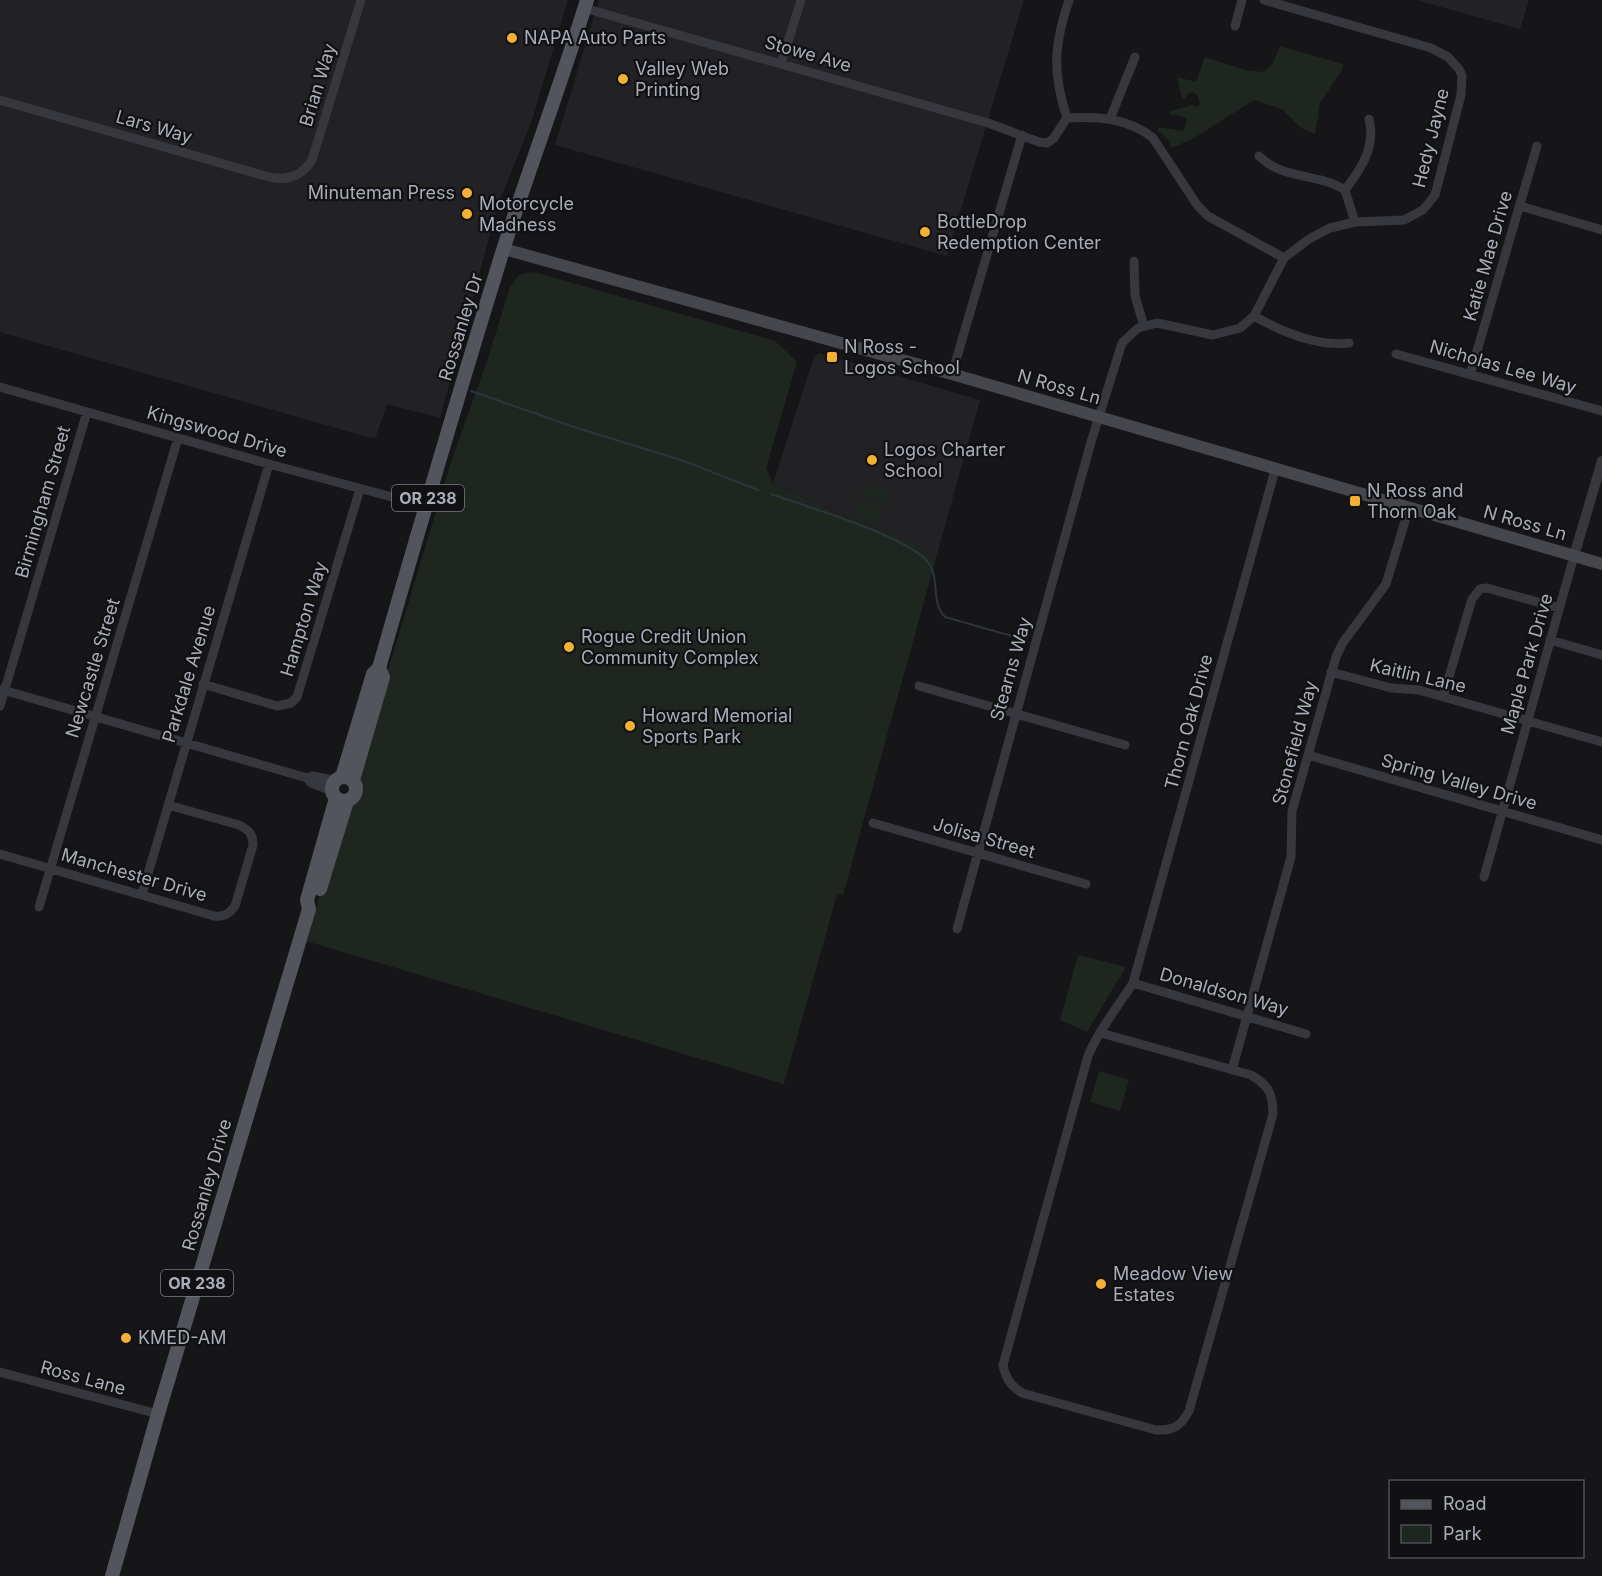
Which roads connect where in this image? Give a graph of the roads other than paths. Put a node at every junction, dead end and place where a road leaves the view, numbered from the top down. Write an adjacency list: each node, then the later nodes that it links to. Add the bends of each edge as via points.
1 (361, 0): 17 (street, Brian Way, via 312,160)
2 (801, 0): 9 (street)
3 (1069, 0): 11 (street, via 1056,59)
4 (1242, 0): 7 (street)
5 (1264, 0): 20 (street, Hedy Jayne, via 1424,45 1448,57 1462,76 1460,107 1435,195 1424,210 1404,220)
6 (585, 4): 9 (street, Stowe Ave); 22 (main road, Rossanley Dr / OR 238)
7 (1235, 26)
8 (1135, 57): 12 (street)
9 (782, 64): 14 (street, Stowe Ave)
10 (0, 100): 17 (street, Lars Way, via 269,177 286,178)
11 (1067, 118): 12 (street); 14 (street, Stowe Ave, via 1047,143)
12 (1110, 119): 23 (street, via 1136,127 1153,138 1208,216)
13 (1369, 119): 18 (street, via 1369,151)
14 (1022, 135): 29 (street)
15 (1537, 146): 19 (street, Katie Mae Drive)
16 (1259, 156): 18 (street, via 1274,168)
17 (299, 173)
18 (1345, 190): 20 (street)
19 (1520, 206): 21 (street); 30 (street, Katie Mae Drive)
20 (1355, 222): 23 (street, Hedy Jayne, via 1309,238)
21 (1602, 230)
22 (504, 249): 29 (main road, N Ross Ln); 40 (main road, Rossanley Dr / OR 238)
23 (1284, 258): 25 (street, Hedy Jayne)
24 (1134, 261): 26 (street, via 1135,296)
25 (1254, 315): 26 (street, Hedy Jayne, via 1240,328 1220,335 1187,331 1169,324); 27 (street, via 1297,336 1329,344)
26 (1144, 326): 34 (street, via 1122,343)
27 (1349, 343)
28 (1396, 354): 30 (street, Nicholas Lee Way)
29 (952, 374): 34 (main road, N Ross Ln)
30 (1470, 375): 32 (street, Nicholas Lee Way)
31 (0, 387): 33 (street, Kingswood Drive)
32 (1602, 411)
33 (87, 412): 35 (street, Kingswood Drive); 51 (street, Birmingham Street)
34 (1098, 418): 38 (main road, N Ross Ln); 54 (street, Stearns Way)
35 (178, 438): 37 (street, Kingswood Drive); 55 (street, Newcastle Street)
36 (1602, 460): 42 (street, Maple Park Drive)
37 (269, 464): 39 (street, Kingswood Drive); 49 (street, Parkdale Avenue)
38 (1275, 470): 41 (main road, N Ross Ln); 74 (street, Thorn Oak Drive)
39 (360, 489): 40 (street, Kingswood Drive); 49 (street, Hampton Way, via 297,697 278,706)
40 (426, 506): 47 (main road, Rossanley Dr / OR 238)
41 (1409, 508): 42 (main road, N Ross Ln); 48 (street, Stonefield Way, via 1386,584 1342,644)
42 (1574, 556): 43 (main road, N Ross Ln); 44 (street, Maple Park Drive)
43 (1602, 564)
44 (1559, 608): 45 (street, Maple Park Drive); 52 (street, via 1480,589 1472,599)
45 (1550, 640): 46 (street); 56 (street, Maple Park Drive)
46 (1602, 655)
47 (380, 668): 61 (main road, Rossanley Drive / OR 238, via 383,677)
48 (1331, 672): 52 (street, Kaitlin Lane); 60 (street, Stonefield Way)
49 (203, 684): 57 (street, Parkdale Avenue)
50 (919, 686): 54 (street)
51 (2, 690): 53 (street, Birmingham Street); 55 (street)
52 (1443, 697): 56 (street, Kaitlin Lane)
53 (0, 706)
54 (1016, 714): 59 (street); 67 (street, Stearns Way)
55 (96, 717): 57 (street); 68 (street, Newcastle Street)
56 (1528, 721): 58 (street, Kaitlin Lane); 63 (street, Maple Park Drive)
57 (186, 742): 61 (street, via 307,778 313,776); 62 (street, Parkdale Avenue)
58 (1602, 742)
59 (1125, 745)
60 (1308, 755): 63 (street, Spring Valley Drive); 75 (street, Stonefield Way, via 1292,811 1291,857)
61 (341, 788): 80 (main road, Rossanley Drive / OR 238, via 307,900 309,909)
62 (168, 805): 71 (street, Parkdale Avenue); 71 (street, Manchester Drive, via 248,829 254,845 230,913 214,916)
63 (1503, 812): 65 (street, Spring Valley Drive); 69 (street, Maple Park Drive)
64 (873, 824): 67 (street, Jolisa Street)
65 (1602, 840)
66 (0, 854): 68 (street, Manchester Drive)
67 (978, 854): 70 (street, Jolisa Street); 73 (street, Stearns Way)
68 (51, 868): 71 (street, Manchester Drive); 72 (street, Newcastle Street)
69 (1484, 877)
70 (1086, 884)
71 (142, 894)
72 (39, 907)
73 (957, 929)
74 (1133, 983): 75 (street, Donaldson Way); 76 (street, Thorn Oak Drive)
75 (1245, 1016): 77 (street, Donaldson Way); 78 (street, Stonefield Way)
76 (1101, 1032): 78 (street); 78 (street, Thorn Oak Drive, via 1088,1056 1005,1355 1006,1378 1022,1393 1156,1430 1176,1428 1183,1421 1273,1114 1269,1089 1251,1075)
77 (1306, 1034)
78 (1232, 1070)
79 (0, 1372): 80 (street, Ross Lane)
80 (158, 1414): 81 (main road, Rossanley Drive / OR 238)
81 (112, 1576)

